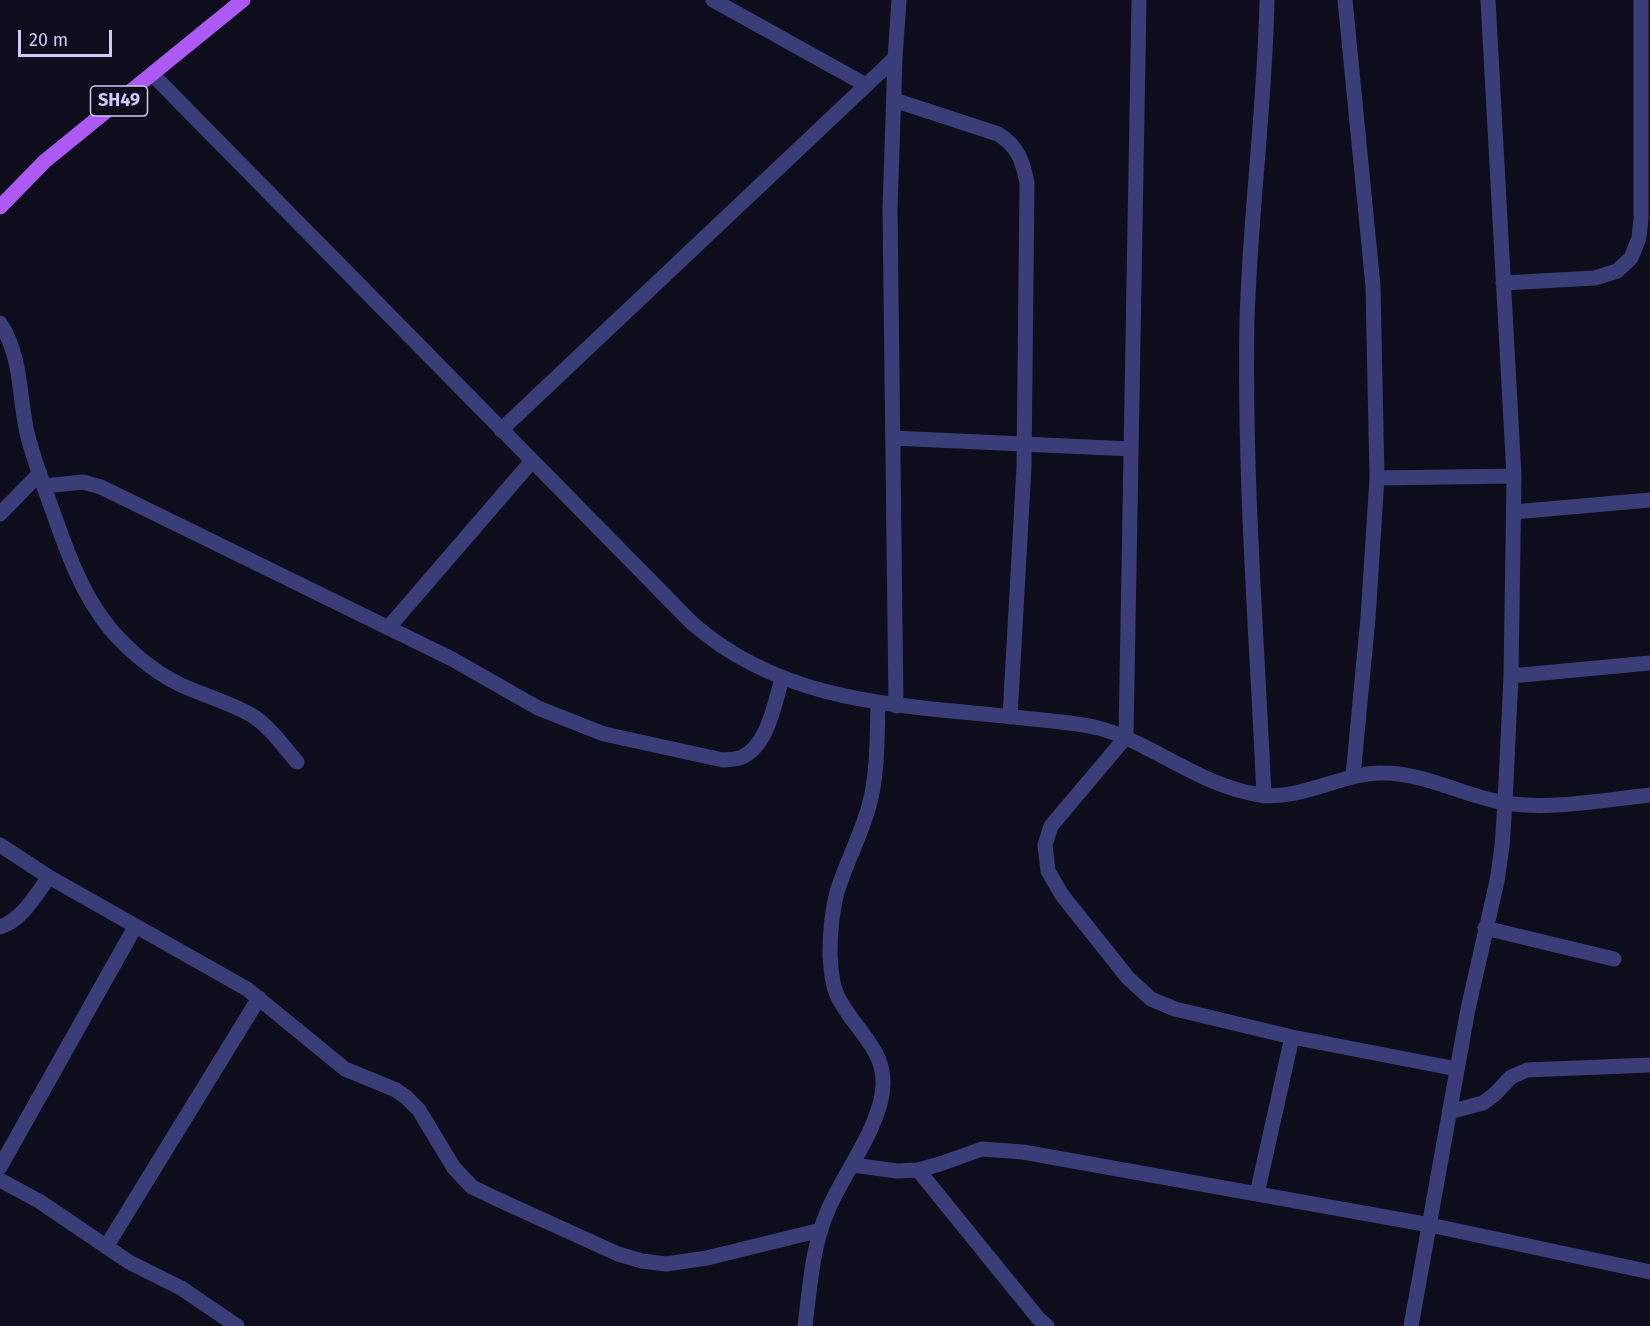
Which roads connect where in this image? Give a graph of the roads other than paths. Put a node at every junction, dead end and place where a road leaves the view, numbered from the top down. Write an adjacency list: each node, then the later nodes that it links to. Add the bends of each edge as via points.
1 (243, 0): 10 (main road, SH49)
2 (713, 0): 11 (street)
3 (899, 0): 9 (street)
4 (1139, 0): 19 (street)
5 (1267, 0): 38 (street, via 1247,325 1250,509)
6 (1344, 0): 22 (street, via 1373,286)
7 (1488, 0): 14 (street)
8 (1641, 0): 14 (street, via 1641,218 1631,258 1617,271 1595,278)
9 (895, 58): 11 (street); 12 (street)
10 (152, 74): 13 (main road, SH49, via 45,161); 16 (street)
11 (866, 86): 16 (street)
12 (894, 100): 17 (street, via 890,209); 18 (street, via 998,134 1009,141 1023,164 1027,183)
13 (0, 207)
14 (1503, 283): 21 (street)
15 (0, 323): 23 (street, via 16,356 26,429)
16 (501, 430): 20 (street)
17 (893, 438): 18 (street); 32 (street)
18 (1024, 444): 19 (street); 33 (street)
19 (1131, 449): 34 (street)
20 (532, 461): 27 (street); 30 (street, via 692,623 747,663)
21 (1514, 476): 22 (street); 25 (street)
22 (1377, 477): 36 (street)
23 (42, 479): 26 (street); 27 (street, via 101,487); 35 (street, via 70,560 117,638 159,672 252,716 268,728)
24 (1650, 500): 25 (street)
25 (1514, 512): 29 (street)
26 (0, 514)
27 (388, 628): 30 (street, via 569,721 627,740 723,760 740,758 755,749)
28 (1650, 663): 29 (street)
29 (1511, 676): 39 (street)
30 (782, 679): 31 (street)
31 (878, 702): 32 (street); 51 (street, via 873,790 837,892 831,932 830,955 837,997 867,1037 882,1069 880,1100)
32 (896, 706): 33 (street)
33 (1010, 717): 34 (street, via 1100,728)
34 (1126, 737): 38 (street, via 1216,783); 47 (street, via 1051,826 1045,845 1048,871 1128,978 1151,999 1175,1010)
35 (297, 762)
36 (1353, 776): 38 (street, via 1324,786); 39 (street, via 1396,773)
37 (1650, 795): 39 (street, via 1545,805)
38 (1264, 796)
39 (1505, 802): 44 (street, via 1497,881)
40 (0, 845): 41 (street)
41 (49, 878): 42 (street, via 26,909); 43 (street)
42 (0, 927)
43 (135, 927): 46 (street); 52 (street)
44 (1485, 928): 45 (street); 49 (street)
45 (1614, 959)
46 (259, 998): 57 (street, via 345,1069 406,1097 419,1110 454,1168 472,1186 618,1254 666,1264 689,1262); 58 (street)
47 (1292, 1037): 49 (street); 55 (street)
48 (1650, 1065): 50 (street, via 1527,1070 1510,1077 1483,1102)
49 (1457, 1069): 50 (street)
50 (1449, 1112): 56 (street)
51 (853, 1165): 53 (street); 57 (street)
52 (0, 1167)
53 (918, 1170): 55 (street, via 982,1149 995,1149); 62 (street)
54 (0, 1180): 58 (street, via 39,1201)
55 (1257, 1194): 56 (street)
56 (1430, 1225): 59 (street); 63 (street)
57 (821, 1230): 61 (street)
58 (106, 1247): 60 (street, via 181,1288)
59 (1650, 1272)
60 (237, 1326)
61 (805, 1326)
62 (1047, 1326)
63 (1411, 1326)

